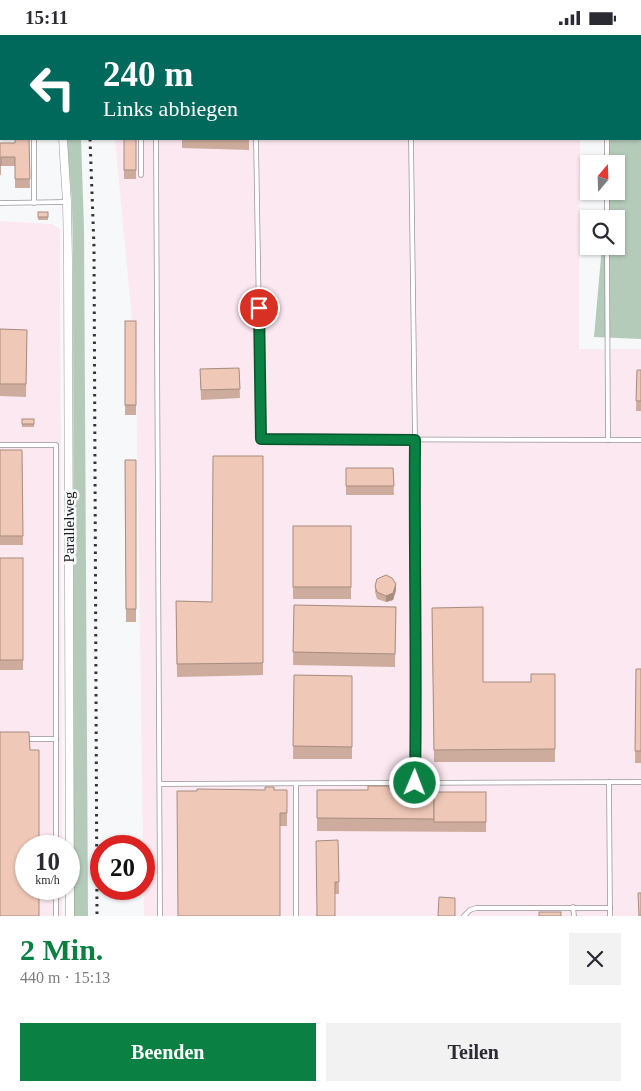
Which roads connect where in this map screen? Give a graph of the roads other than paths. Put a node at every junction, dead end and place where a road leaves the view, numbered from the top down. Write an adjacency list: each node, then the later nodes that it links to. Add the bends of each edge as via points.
1 (34, 140): 12 (lane)
2 (63, 140): 10 (street, Parallelweg)
3 (140, 140): 9 (lane)
4 (156, 140): 24 (lane)
5 (256, 140): 14 (lane, via 261,439)
6 (411, 140): 14 (lane)
7 (607, 140): 8 (lane)
8 (607, 155)
9 (141, 175)
10 (67, 202): 12 (lane); 30 (street, Parallelweg)
11 (0, 203): 12 (lane)
12 (34, 203)
13 (607, 255): 15 (lane)
14 (415, 440): 15 (lane); 22 (lane)
15 (608, 440): 16 (lane)
16 (641, 440)
17 (0, 445): 18 (lane, via 56,445)
18 (56, 739): 19 (lane); 25 (lane)
19 (19, 740)
20 (609, 782): 21 (lane); 22 (lane); 28 (lane)
21 (641, 782)
22 (415, 783): 23 (lane)
23 (296, 784): 24 (lane); 32 (lane)
24 (160, 785): 31 (lane)
25 (56, 835)
26 (56, 900): 29 (lane)
27 (573, 907): 28 (lane); 33 (lane, via 476,908); 34 (lane)
28 (610, 909): 35 (lane)
29 (56, 916)
30 (70, 916)
31 (160, 916)
32 (296, 916)
33 (464, 916)
34 (574, 916)
35 (610, 916)

